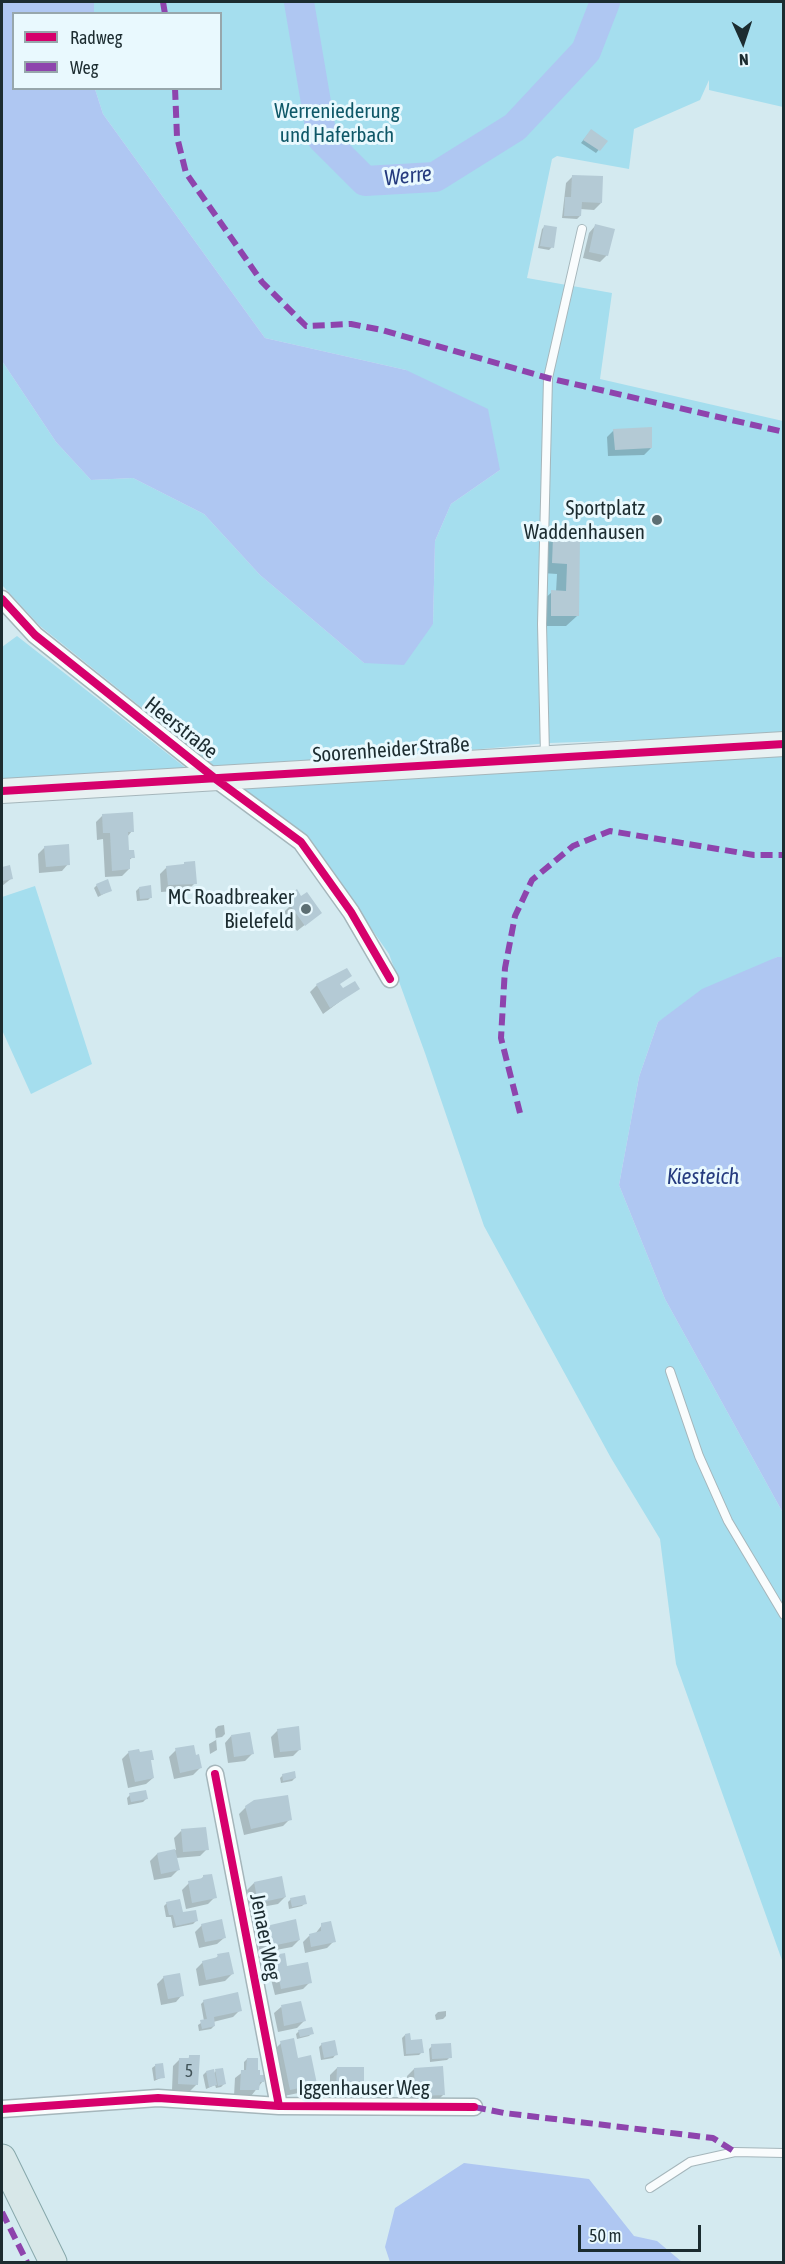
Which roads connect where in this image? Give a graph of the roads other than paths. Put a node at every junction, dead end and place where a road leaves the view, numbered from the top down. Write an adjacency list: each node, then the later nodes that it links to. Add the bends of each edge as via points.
1 (582, 229): 4 (lane, via 548,378 542,624)
2 (2, 599): 5 (street, Heerstraße, via 35,635)
3 (783, 744): 4 (main road, Soorenheider Straße)
4 (545, 758): 5 (main road, Soorenheider Straße)
5 (217, 780): 6 (main road, Soorenheider Straße); 7 (street, Heerstraße, via 301,842 351,912)
6 (2, 791)
7 (390, 979)
8 (670, 1371): 9 (lane, via 699,1456 728,1521)
9 (783, 1615)
10 (215, 1774): 11 (street, Jenaer Weg)
11 (279, 2106): 12 (street, Iggenhauser Weg); 13 (street, Iggenhauser Weg, via 158,2098)
12 (474, 2107)
13 (2, 2109)
14 (783, 2153): 16 (lane, via 735,2152 690,2162)
15 (2, 2158): 17 (main road)
16 (650, 2188)
17 (53, 2262)

